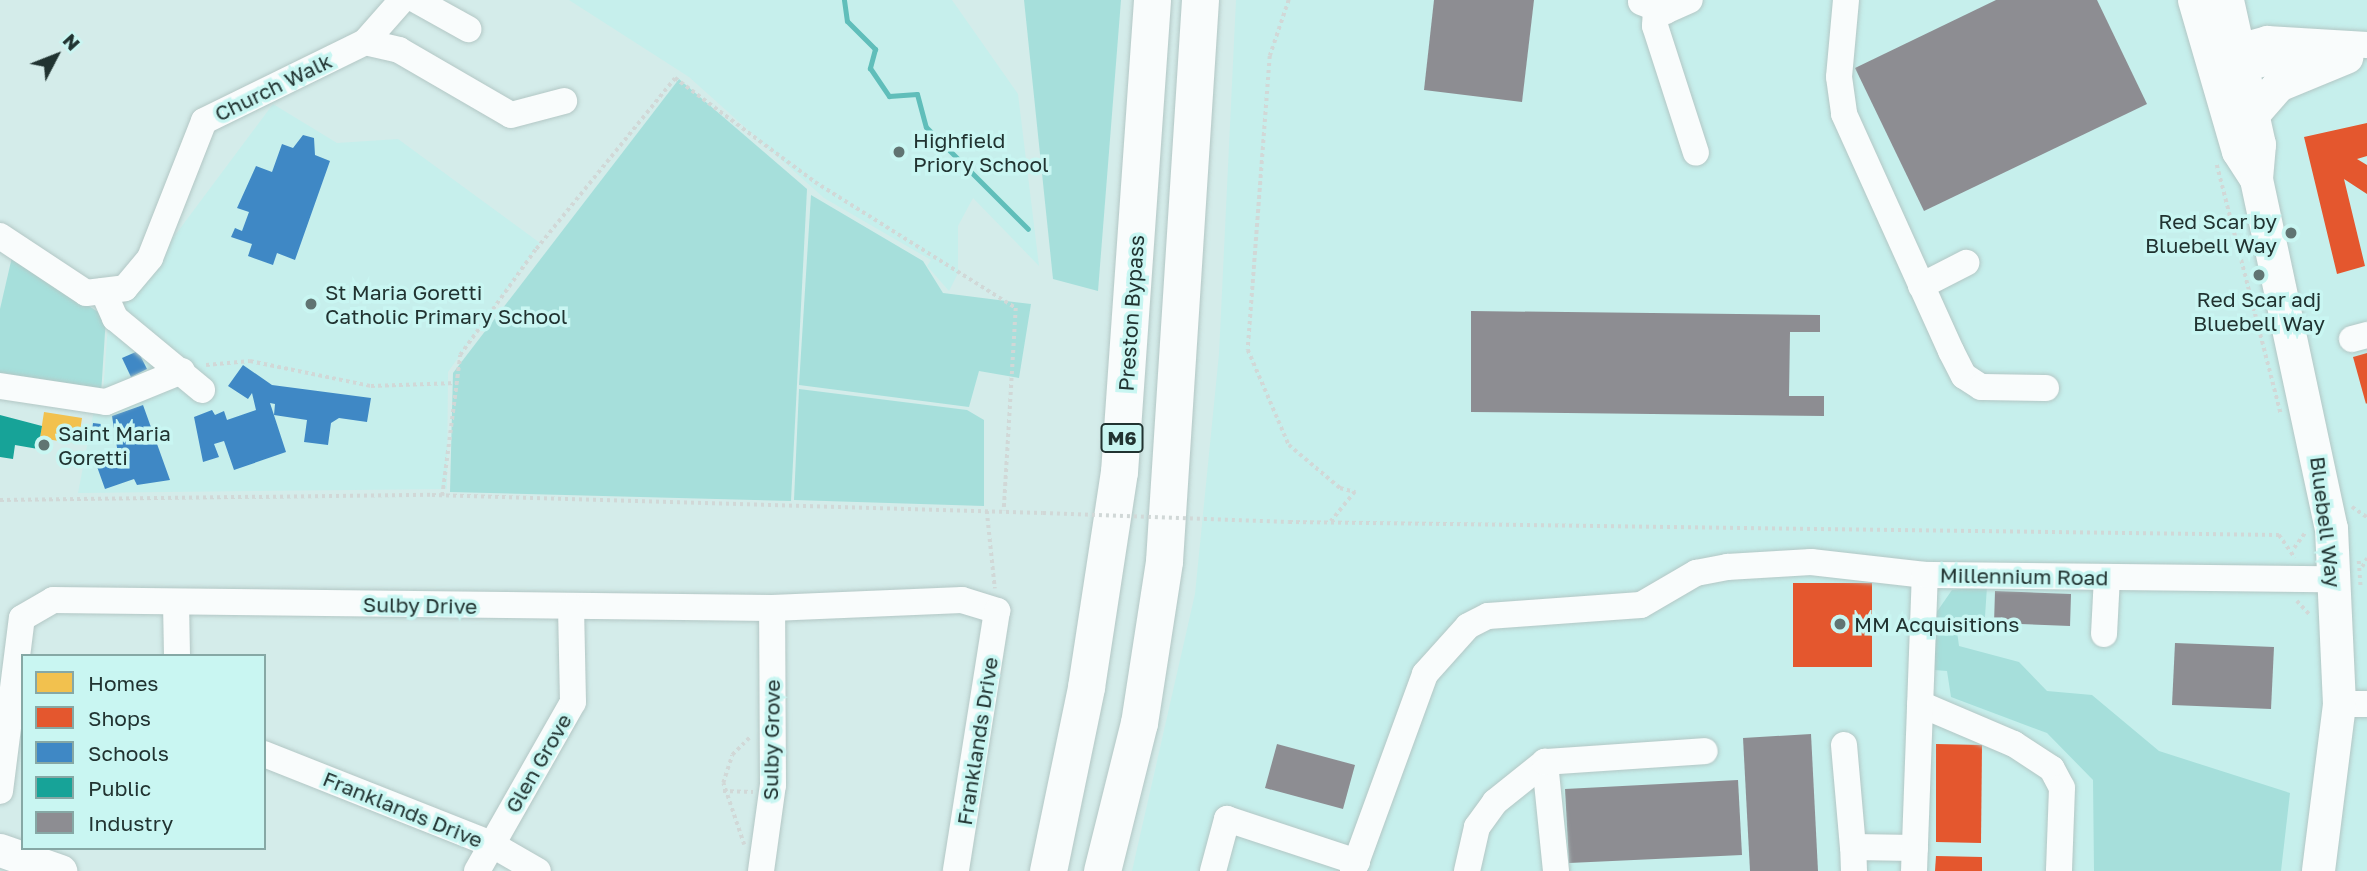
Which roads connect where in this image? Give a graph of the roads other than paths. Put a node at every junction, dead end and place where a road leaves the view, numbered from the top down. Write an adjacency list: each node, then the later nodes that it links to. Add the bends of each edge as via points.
1 (402, 0): 11 (street)
2 (416, 0): 10 (street)
3 (1152, 0): 52 (highway, Preston Bypass / M6, via 1119,472 1086,687)
4 (1200, 0): 53 (highway, M6, via 1164,561 1139,723)
5 (1690, 0): 9 (street, via 1665,11)
6 (1846, 0): 20 (street, via 1839,77 1844,114)
7 (2194, 0): 13 (main road, Bluebell Way)
8 (2227, 0): 13 (main road, Bluebell Way)
9 (1648, 4): 16 (street)
10 (468, 29)
11 (365, 42): 14 (street, via 399,50 511,115); 21 (street, Church Walk, via 204,121 150,258 125,288)
12 (2360, 52): 13 (street, via 2267,39); 15 (main road, via 2277,85)
13 (2226, 62): 15 (main road, Bluebell Way); 17 (main road, Bluebell Way, via 2238,151)
14 (564, 101)
15 (2253, 114): 17 (main road, Bluebell Way, via 2259,144)
16 (1696, 153)
17 (2256, 179): 26 (main road, Bluebell Way)
18 (0, 236): 21 (street, via 86,293)
19 (1966, 263): 20 (street)
20 (1921, 286): 24 (street, via 1964,376 1981,387)
21 (103, 291): 22 (street, via 115,318)
22 (189, 365): 23 (street, via 106,402); 25 (street)
23 (0, 386)
24 (2046, 388)
25 (202, 390)
26 (2348, 574): 28 (street, Millennium Road, via 2297,579); 36 (main road, Bluebell Way)
27 (1925, 575): 28 (street, Millennium Road); 35 (street, Millennium Road); 47 (street, via 1811,562 1727,567 1696,573 1641,605 1488,616 1468,626 1425,674)
28 (2106, 577): 33 (street)
29 (176, 603): 30 (street, Sulby Drive); 34 (street); 41 (street, Sulby Drive, via 53,600 22,618)
30 (570, 607): 31 (street, Sulby Drive); 42 (street, Glen Grove, via 573,702)
31 (772, 608): 32 (street, Sulby Drive, via 962,600); 46 (street, Sulby Grove, via 772,793)
32 (997, 611): 51 (street, Franklands Drive)
33 (2104, 634)
34 (177, 654)
35 (1920, 704): 45 (street, Millennium Road); 57 (street, via 2006,740 2052,769 2062,788)
36 (2353, 704): 58 (main road, Bluebell Way)
37 (1844, 745): 44 (street)
38 (1705, 751): 40 (street)
39 (266, 755): 42 (street, Franklands Drive)
40 (1545, 762): 55 (street, via 1495,802 1477,827); 56 (street)
41 (0, 791)
42 (491, 844): 49 (street, Glen Grove); 50 (street, Franklands Drive)
43 (0, 850): 48 (main road)
44 (1853, 859): 45 (street)
45 (1915, 860)
46 (762, 864)
47 (1355, 866): 54 (street, via 1227,819)
48 (60, 871)
49 (477, 871)
50 (538, 871)
51 (956, 871)
52 (1048, 871)
53 (1102, 871)
54 (1213, 871)
55 (1467, 871)
56 (1556, 871)
57 (2059, 871)
58 (2318, 871)

